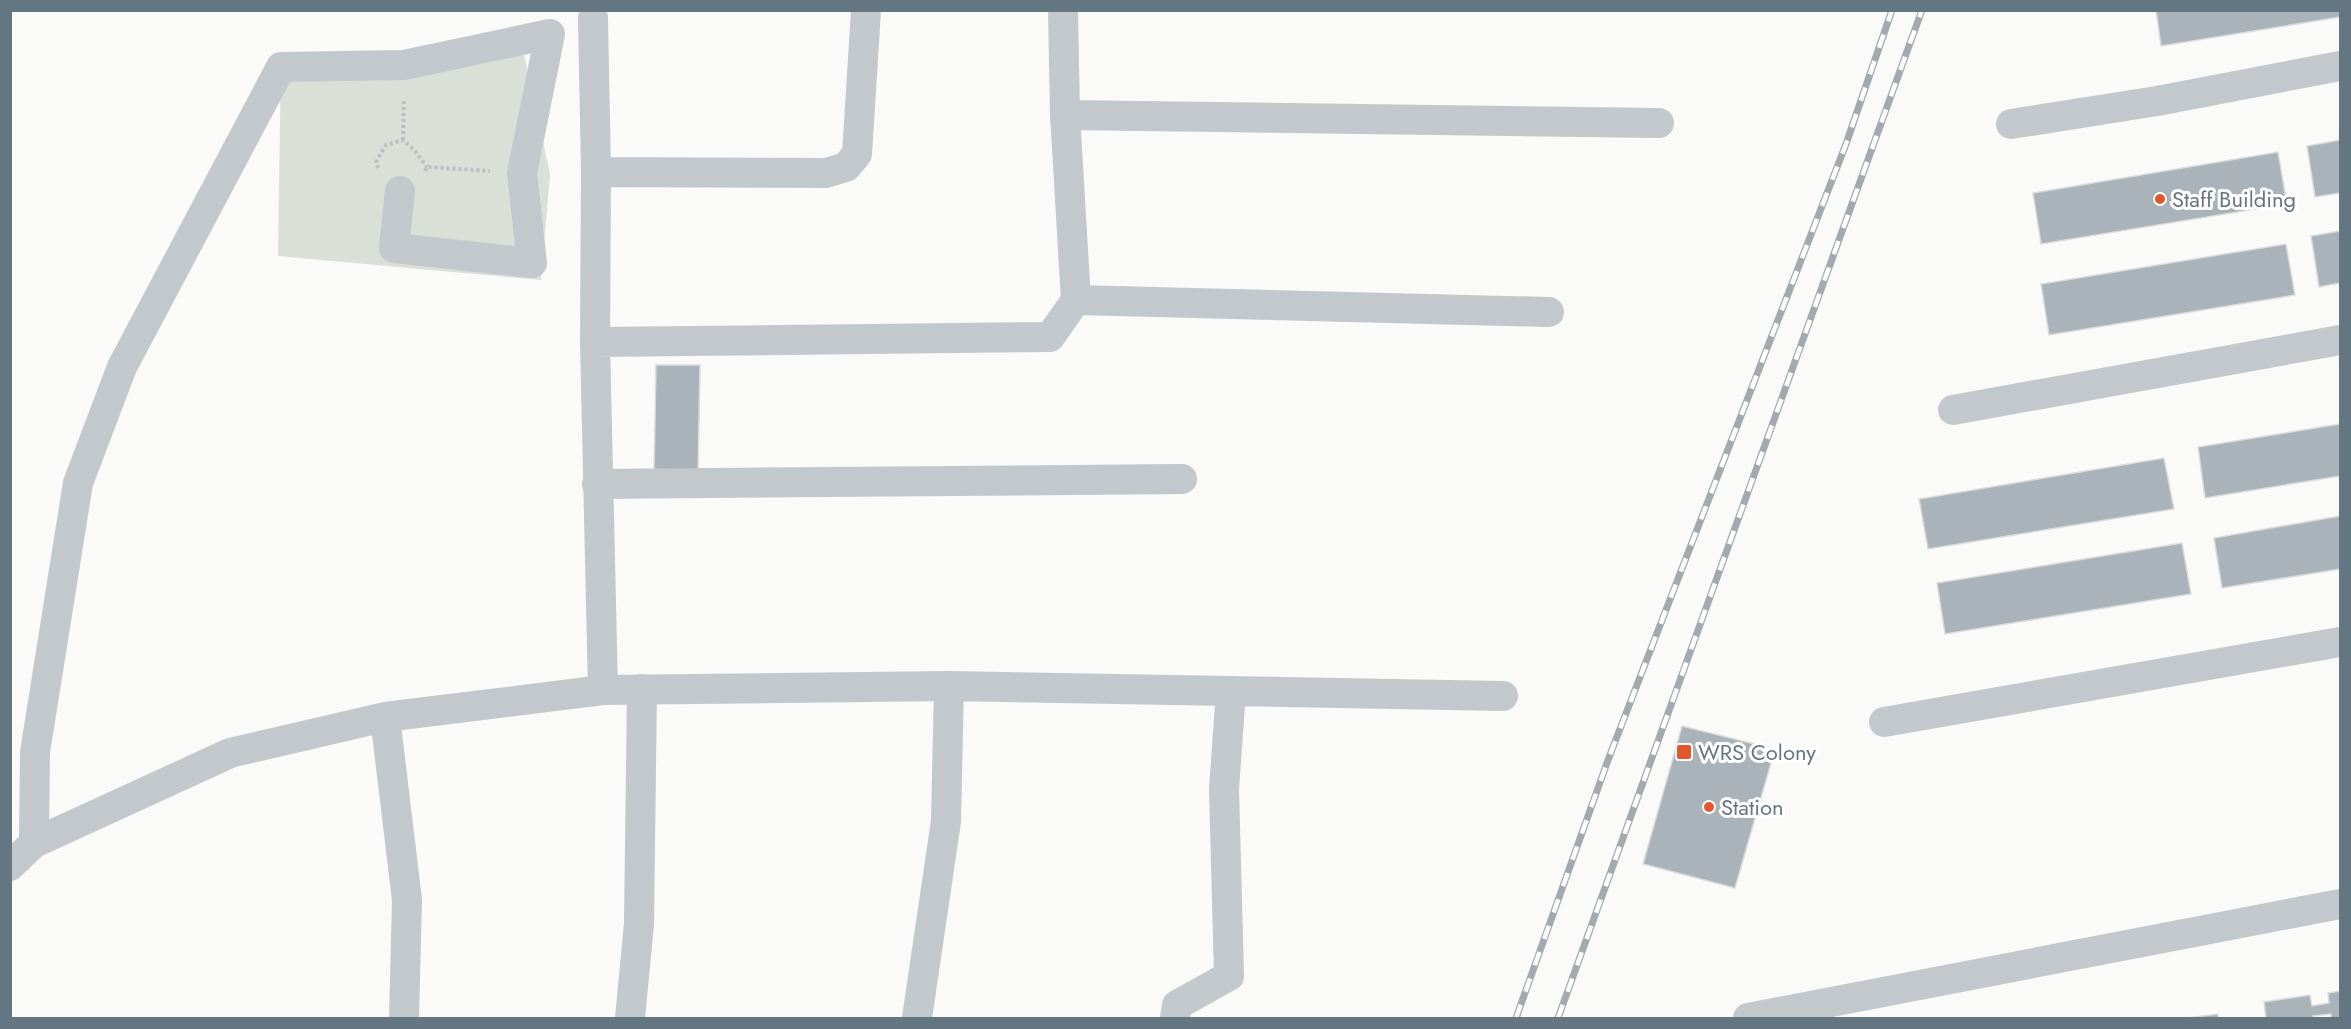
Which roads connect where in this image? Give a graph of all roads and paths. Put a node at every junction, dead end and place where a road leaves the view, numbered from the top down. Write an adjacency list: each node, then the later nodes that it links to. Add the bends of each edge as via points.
1 (866, 10): 12 (street, via 857,154 846,166 826,173)
2 (1063, 10): 7 (street)
3 (603, 14): 4 (street); 12 (street)
4 (550, 34): 5 (street); 13 (street)
5 (404, 65): 10 (path); 30 (street, via 280,67 122,367 78,483 35,753)
6 (2340, 66): 9 (street)
7 (1065, 115): 8 (street); 15 (street)
8 (1659, 123)
9 (2011, 124)
10 (403, 140): 11 (path); 14 (path, via 386,145 376,162 382,181)
11 (427, 167): 13 (path); 14 (path, via 418,184)
12 (596, 172): 18 (street)
13 (522, 173): 14 (street, via 532,263 394,248)
14 (400, 190)
15 (1076, 300): 16 (street); 18 (street, via 1050,337)
16 (1549, 312)
17 (2340, 340): 19 (street)
18 (595, 342): 21 (street)
19 (1953, 410)
20 (1182, 479): 21 (street)
21 (597, 484): 25 (street)
22 (2340, 642): 29 (street)
23 (949, 686): 24 (street); 26 (street); 35 (street, via 946,821)
24 (642, 689): 25 (street); 34 (street, via 639,924)
25 (603, 690): 28 (street)
26 (1231, 691): 27 (street); 36 (street, via 1224,789 1229,976 1177,1005)
27 (1503, 696)
28 (385, 717): 30 (street, via 230,753); 33 (street, via 407,900)
29 (1884, 722)
30 (34, 843): 31 (street)
31 (10, 866)
32 (2340, 904): 37 (street)
33 (404, 1018)
34 (630, 1018)
35 (917, 1018)
36 (1175, 1018)
37 (1748, 1018)

